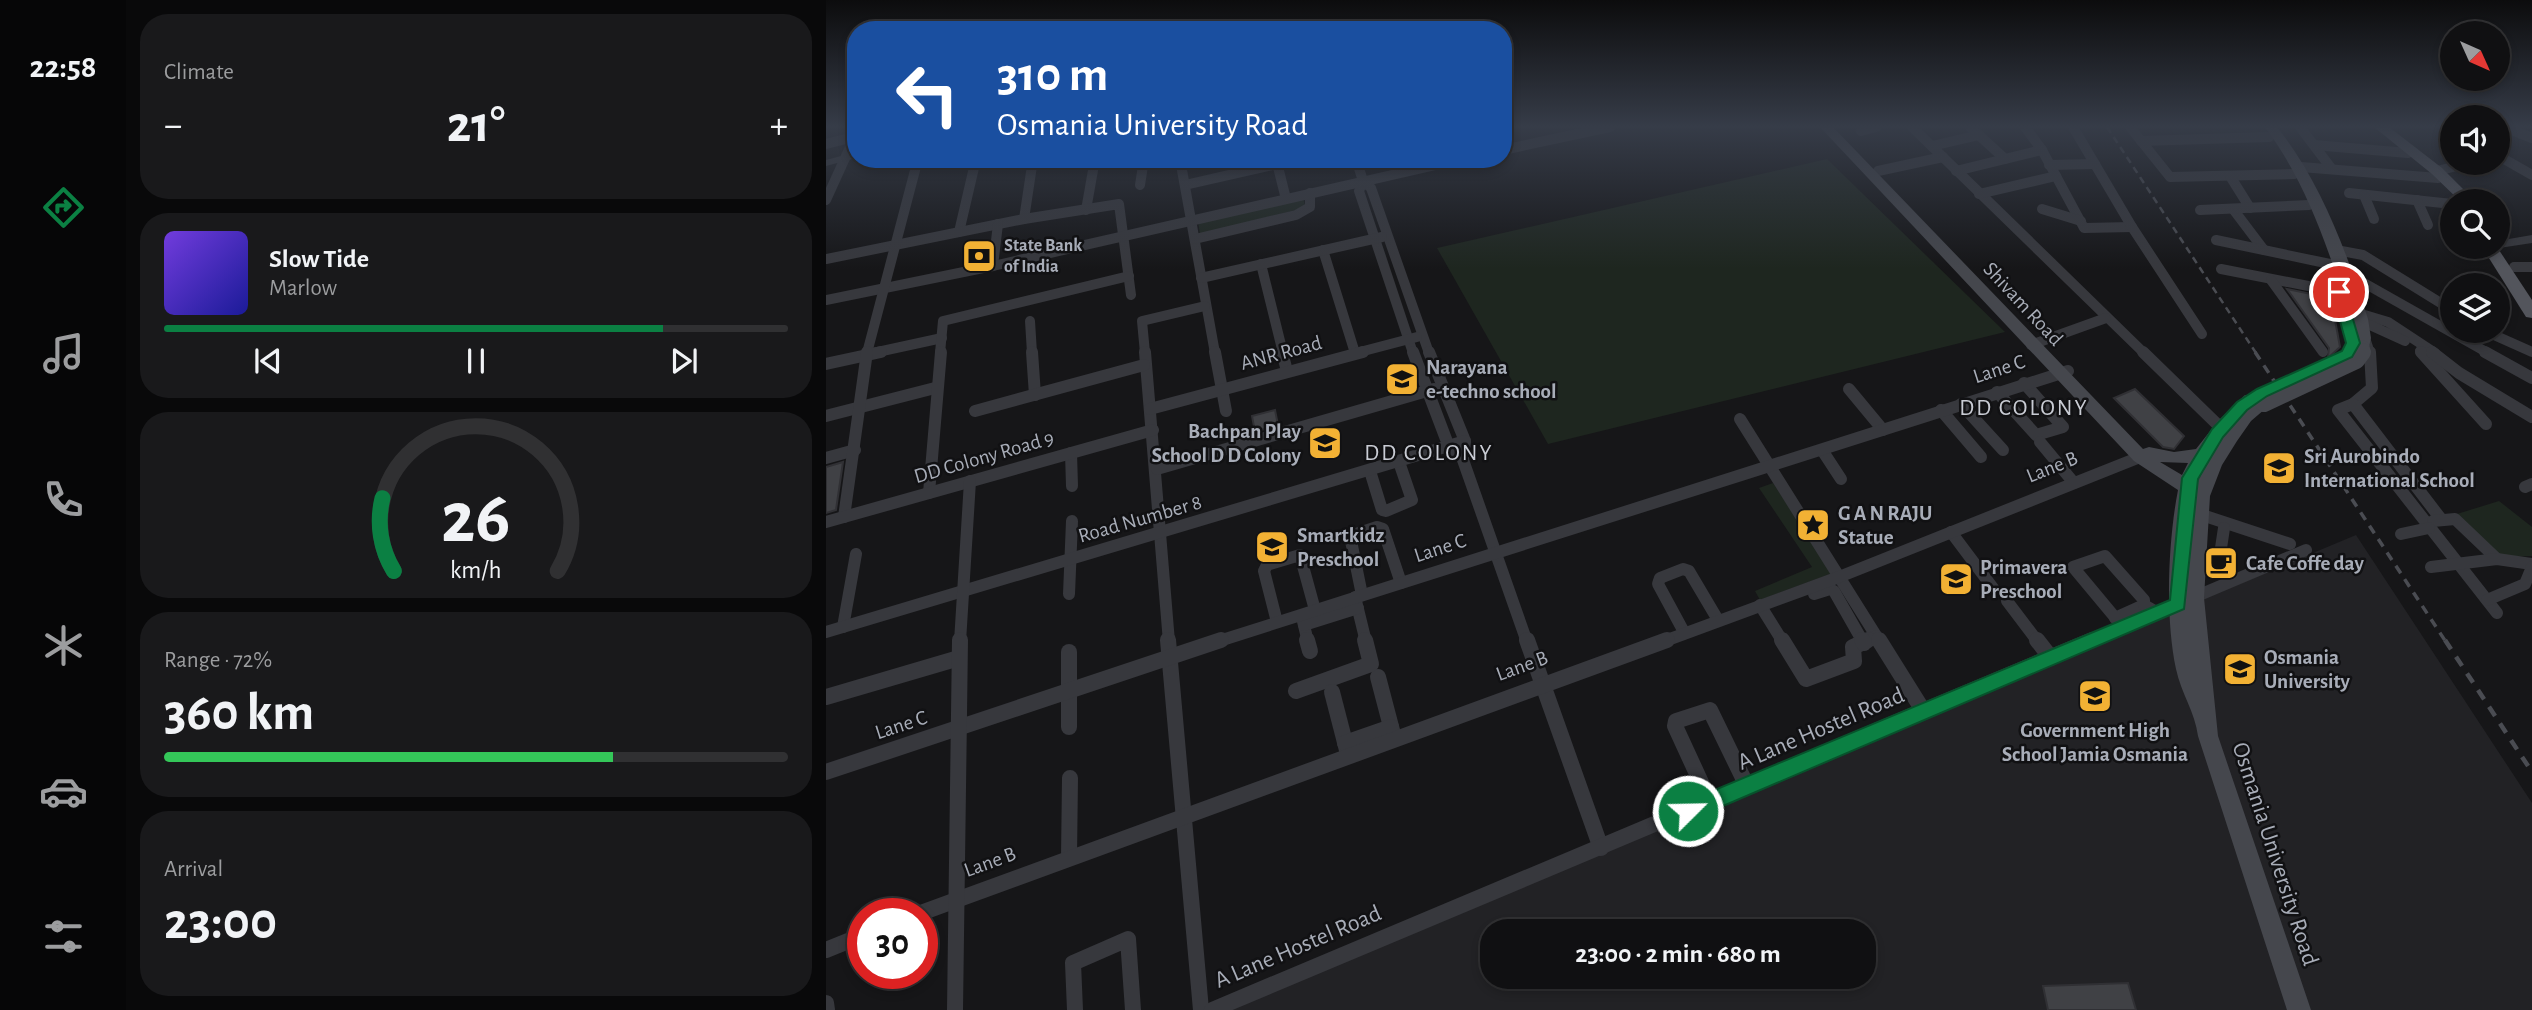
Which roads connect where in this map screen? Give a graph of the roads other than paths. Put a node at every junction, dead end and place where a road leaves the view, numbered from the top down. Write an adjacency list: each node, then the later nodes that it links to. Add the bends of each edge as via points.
1 (840, 174): 33 (street)
2 (914, 174): 56 (street)
3 (972, 174): 49 (street)
4 (1031, 174): 42 (street)
5 (1092, 174): 40 (street)
6 (1142, 174): 24 (street)
7 (1183, 174): 25 (street)
8 (1228, 174): 25 (street)
9 (1279, 174): 32 (street)
10 (1361, 174): 23 (street)
11 (1394, 174): 23 (street)
12 (1872, 174): 90 (main road, Shivam Road)
13 (1881, 174): 90 (main road, Shivam Road)
14 (1959, 174): 30 (street)
15 (2101, 174): 48 (street)
16 (2168, 174): 22 (street)
17 (2255, 174): 22 (street)
18 (2298, 174): 36 (main road)
19 (2299, 174): 59 (main road)
20 (2437, 174): 26 (main road); 27 (main road)
21 (2056, 176): 30 (street); 45 (street)
22 (2230, 176): 38 (street)
23 (1363, 181): 28 (street); 51 (street, via 1359,191)
24 (1140, 185)
25 (1185, 185): 44 (street)
26 (2449, 189)
27 (2454, 189)
28 (1310, 193): 32 (street); 52 (street, via 1310,207 1296,215)
29 (2349, 193): 31 (street)
30 (1979, 194): 82 (street)
31 (2364, 195): 34 (street); 43 (street)
32 (1286, 199): 44 (street)
33 (826, 200)
34 (2417, 200): 35 (street); 47 (street)
35 (2440, 203)
36 (2309, 205): 38 (street); 64 (main road)
37 (2234, 208): 38 (street); 41 (street); 58 (street)
38 (2250, 208)
39 (2042, 209): 45 (street)
40 (1086, 210): 42 (street); 50 (street, via 1119,204)
41 (2200, 210)
42 (1024, 219): 46 (street)
43 (2374, 219)
44 (1192, 220): 50 (street); 52 (street)
45 (2081, 221): 48 (street, via 2084,228)
46 (998, 225): 49 (street); 65 (street)
47 (2428, 225)
48 (2132, 227): 84 (street)
49 (959, 232): 56 (street)
50 (1125, 235): 65 (street); 70 (street)
51 (1380, 237): 57 (street); 85 (street); 87 (street)
52 (1195, 239): 71 (street)
53 (2532, 239): 55 (street)
54 (2216, 240): 58 (street)
55 (2510, 242)
56 (894, 245): 60 (street); 73 (street)
57 (1323, 250): 63 (street); 94 (street)
58 (2264, 250): 64 (street)
59 (2336, 250): 69 (main road); 78 (street, via 2363,255)
60 (826, 259)
61 (2503, 259): 80 (main road)
62 (2507, 259): 66 (main road)
63 (1261, 264): 71 (street); 97 (street)
64 (2330, 264): 74 (main road)
65 (993, 266): 73 (street)
66 (2514, 267): 67 (street); 76 (main road)
67 (2532, 267)
68 (2221, 269): 72 (street)
69 (2344, 275): 81 (main road); 99 (street)
70 (1129, 276): 75 (street); 86 (street, via 943,321)
71 (1201, 278): 79 (street)
72 (2271, 279): 74 (street); 91 (street)
73 (885, 286): 77 (street); 93 (street)
74 (2339, 292): 88 (main road)
75 (1132, 295)
76 (2532, 297)
77 (826, 300)
78 (2440, 303)
79 (1205, 306): 96 (street, via 1142,321); 103 (street)
80 (2532, 313)
81 (2359, 317): 88 (main road); 116 (street, via 2388,322); 118 (street, via 2427,356)
82 (2106, 318): 90 (street); 119 (street)
83 (1030, 321): 107 (street)
84 (2202, 334)
85 (1422, 335): 87 (street, ANR Road); 101 (street)
86 (942, 338): 93 (street); 102 (street)
87 (1410, 338): 94 (street, ANR Road); 105 (street)
88 (2360, 342): 109 (street, via 2370,350 2372,388); 119 (main road, Osmania University Road, bridge, via 2361,356 2356,360 2264,403)
89 (2510, 342): 92 (street)
90 (2037, 343): 98 (main road, Shivam Road)
91 (2323, 352)
92 (2532, 352)
93 (867, 353): 95 (street); 110 (street)
94 (1355, 353): 97 (street, ANR Road)
95 (826, 363)
96 (1144, 365): 107 (street); 111 (street)
97 (1287, 372): 103 (street, ANR Road)
98 (2062, 372): 100 (street, Lane C); 130 (main road, Shivam Road)
99 (2532, 378)
100 (2024, 383): 106 (street, Lane C); 106 (street, via 2063,427 2036,435)
101 (1441, 387): 105 (street); 123 (street)
102 (935, 388): 110 (street); 143 (street)
103 (1222, 389): 111 (street, ANR Road); 114 (street)
104 (1849, 389): 121 (street)
105 (1426, 391): 125 (street); 137 (street)
106 (1997, 392): 108 (street, Lane C)
107 (1035, 395): 113 (street)
108 (1964, 403): 112 (street, Lane C); 122 (street); 128 (street)
109 (2353, 404): 146 (street); 149 (street, via 2338,410)
110 (861, 407): 115 (street); 126 (street)
111 (1150, 409): 120 (street)
112 (1941, 410): 121 (street, Lane C); 132 (street)
113 (975, 411)
114 (1226, 411)
115 (826, 416)
116 (2532, 417)
117 (1740, 419): 136 (street)
118 (2486, 424)
119 (2228, 426): 131 (main road, Osmania University Road); 144 (main road, Osmania University Road)
120 (1153, 430): 129 (street, DD Colony Road 9); 137 (street)
121 (1883, 430): 127 (street, Lane C)
122 (1995, 435)
123 (1465, 441): 125 (street, Road Number 8); 134 (street)
124 (2040, 442): 141 (street)
125 (1449, 447): 134 (street); 135 (street, Road Number 8)
126 (855, 450): 133 (street); 145 (street)
127 (1822, 450): 136 (street, Lane C); 139 (street)
128 (2003, 450)
129 (1071, 453): 140 (street, DD Colony Road 9); 142 (street)
130 (2145, 455): 131 (main road); 141 (street, Lane B); 144 (main road, Shivam Road)
131 (2203, 455): 144 (main road, Osmania University Road)
132 (1981, 457)
133 (826, 458)
134 (1463, 460): 158 (street)
135 (1399, 462): 138 (street, Road Number 8); 138 (street, via 1412,500 1386,511)
136 (1770, 467): 158 (street, Lane C); 165 (street)
137 (1157, 470): 152 (street)
138 (1370, 471): 152 (street, Road Number 8)
139 (1841, 479)
140 (970, 481): 143 (street, DD Colony Road 9); 167 (street)
141 (2074, 483): 151 (street, Lane B)
142 (1072, 486)
143 (929, 493): 145 (street, DD Colony Road 9)
144 (2197, 497): 150 (street); 155 (street); 171 (main road, Osmania University Road); 171 (main road, Osmania University Road)
145 (844, 517): 147 (street, DD Colony Road 9)
146 (2441, 519): 149 (street); 160 (street, via 2457,520)
147 (826, 522)
148 (1072, 522): 161 (street)
149 (2427, 525): 153 (street); 162 (street)
150 (2224, 528): 154 (street); 156 (street)
151 (1951, 532): 165 (street, Lane B); 187 (street)
152 (1159, 534): 161 (street, Road Number 8); 185 (street)
153 (2401, 534)
154 (2273, 544)
155 (2290, 544)
156 (2221, 548)
157 (2306, 550): 171 (street, A Lane Hostel Road)
158 (1495, 552): 166 (street, Lane C); 189 (street)
159 (856, 554): 179 (street)
160 (2497, 559): 162 (street); 163 (street)
161 (1070, 560): 167 (street, Road Number 8); 168 (street)
162 (2460, 562): 164 (street); 170 (street)
163 (2532, 565): 170 (street, via 2525,584)
164 (2431, 567)
165 (1839, 577): 172 (street, Lane B); 182 (street)
166 (1401, 583): 169 (street, Lane C); 169 (street, via 1383,529 1350,536)
167 (964, 591): 179 (street, Road Number 8); 186 (street)
168 (1069, 594)
169 (1359, 600): 175 (street, Lane C); 191 (street, via 1371,664)
170 (2487, 600): 174 (street)
171 (2186, 601): 173 (street, A Lane Hostel Road); 217 (main road, Osmania University Road, via 2183,663 2191,692 2204,715)
172 (1762, 609): 176 (street, Lane B); 182 (street, via 1830,589); 182 (street, via 1806,679 1854,662 1853,649)
173 (2151, 609): 178 (street, A Lane Hostel Road); 178 (street, via 2105,556 2073,567)
174 (2497, 613)
175 (1316, 615): 177 (street, Lane C); 177 (street, via 1303,559 1290,556 1264,570); 183 (street)
176 (1718, 620): 181 (street, Lane B); 181 (street, via 1684,569 1660,578 1658,584)
177 (1278, 622): 185 (street, Lane C)
178 (2119, 623): 187 (street, A Lane Hostel Road)
179 (843, 627): 180 (street, Road Number 8)
180 (826, 632)
181 (1684, 632): 189 (street, Lane B)
182 (1870, 639): 194 (street)
183 (1310, 651)
184 (1069, 652): 190 (street)
185 (1171, 656): 190 (street, Lane C); 203 (street)
186 (959, 657): 193 (street); 196 (street)
187 (2051, 658): 194 (street, A Lane Hostel Road)
188 (1378, 677): 197 (street)
189 (1542, 683): 197 (street, Lane B); 204 (street)
190 (1068, 690): 195 (street); 196 (street, Lane C)
191 (1296, 691)
192 (1332, 692): 198 (street)
193 (826, 697)
194 (1924, 712): 201 (street, A Lane Hostel Road)
195 (1069, 727)
196 (959, 728): 199 (street, Lane C); 206 (street)
197 (1392, 732): 198 (street, Lane B)
198 (1347, 749): 203 (street, Lane B)
199 (826, 772)
200 (1070, 778): 205 (street)
201 (1747, 786): 202 (street, A Lane Hostel Road); 202 (street, via 1710,710 1676,721)
202 (1710, 802): 204 (street, A Lane Hostel Road)
203 (1184, 815): 205 (street, Lane B); 215 (street)
204 (1601, 848): 216 (street, A Lane Hostel Road)
205 (1069, 857): 206 (street, Lane B)
206 (958, 898): 207 (street, Lane B); 212 (street)
207 (938, 906)
208 (847, 942): 209 (street)
209 (826, 950)
210 (826, 1003): 211 (street)
211 (827, 1010)
212 (955, 1010)
213 (1075, 1010): 214 (street, via 1073,963 1128,939)
214 (1133, 1010)
215 (1201, 1010)
216 (1212, 1010)
217 (2299, 1010)

